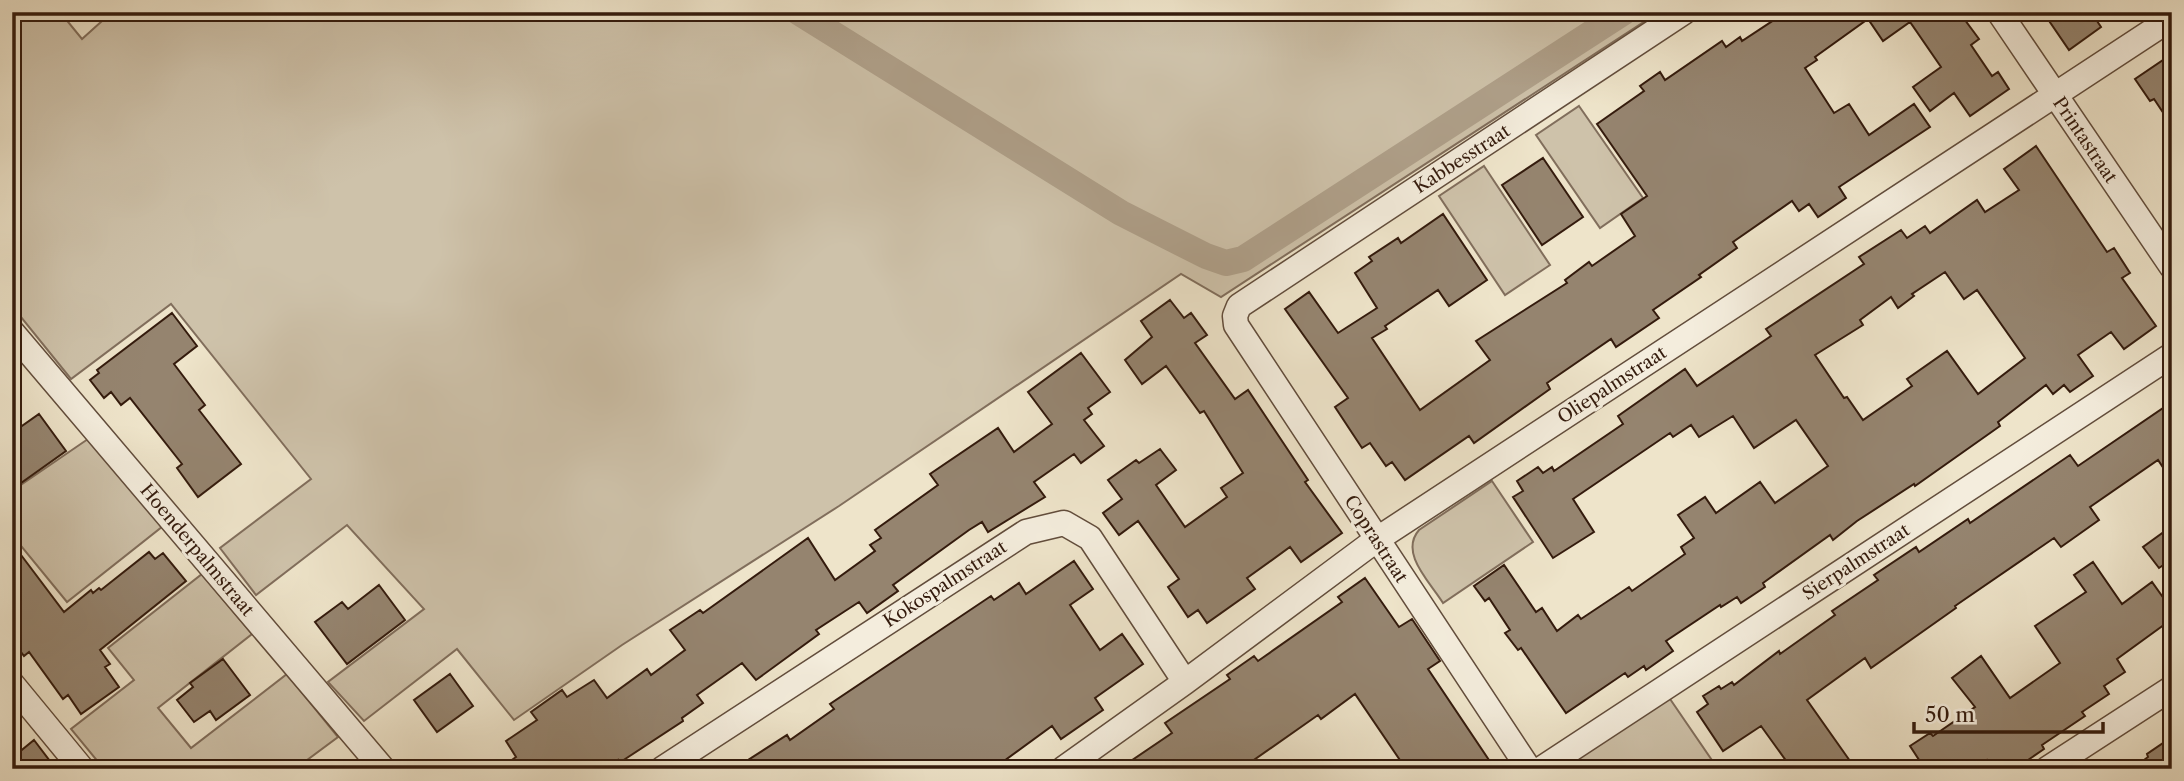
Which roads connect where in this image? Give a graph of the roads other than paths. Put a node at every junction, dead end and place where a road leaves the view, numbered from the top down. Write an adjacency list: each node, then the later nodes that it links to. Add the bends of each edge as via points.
1 (1684, 12): 6 (street, Kabbesstraat)
2 (1999, 12): 4 (street, Printastraat)
3 (2172, 18): 4 (street, Oliepalmstraat)
4 (2055, 95): 5 (street, Printastraat); 9 (street, Oliepalmstraat)
5 (2172, 267)
6 (1240, 306): 9 (street, Coprastraat, via 1236,325)
7 (12, 332): 14 (street, Hoenderpalmstraat)
8 (2172, 355): 18 (street, Sierpalmstraat)
9 (1376, 540): 10 (street, Oliepalmstraat); 17 (street, Coprastraat)
10 (1185, 682): 15 (street, Kokospalmstraat, via 1090,538 1064,523 1026,532); 16 (street, Oliepalmstraat)
11 (12, 684): 13 (street)
12 (2172, 688): 19 (street)
13 (82, 769)
14 (383, 769)
15 (663, 769)
16 (1063, 769)
17 (1529, 769)
18 (1541, 769)
19 (2047, 769)

